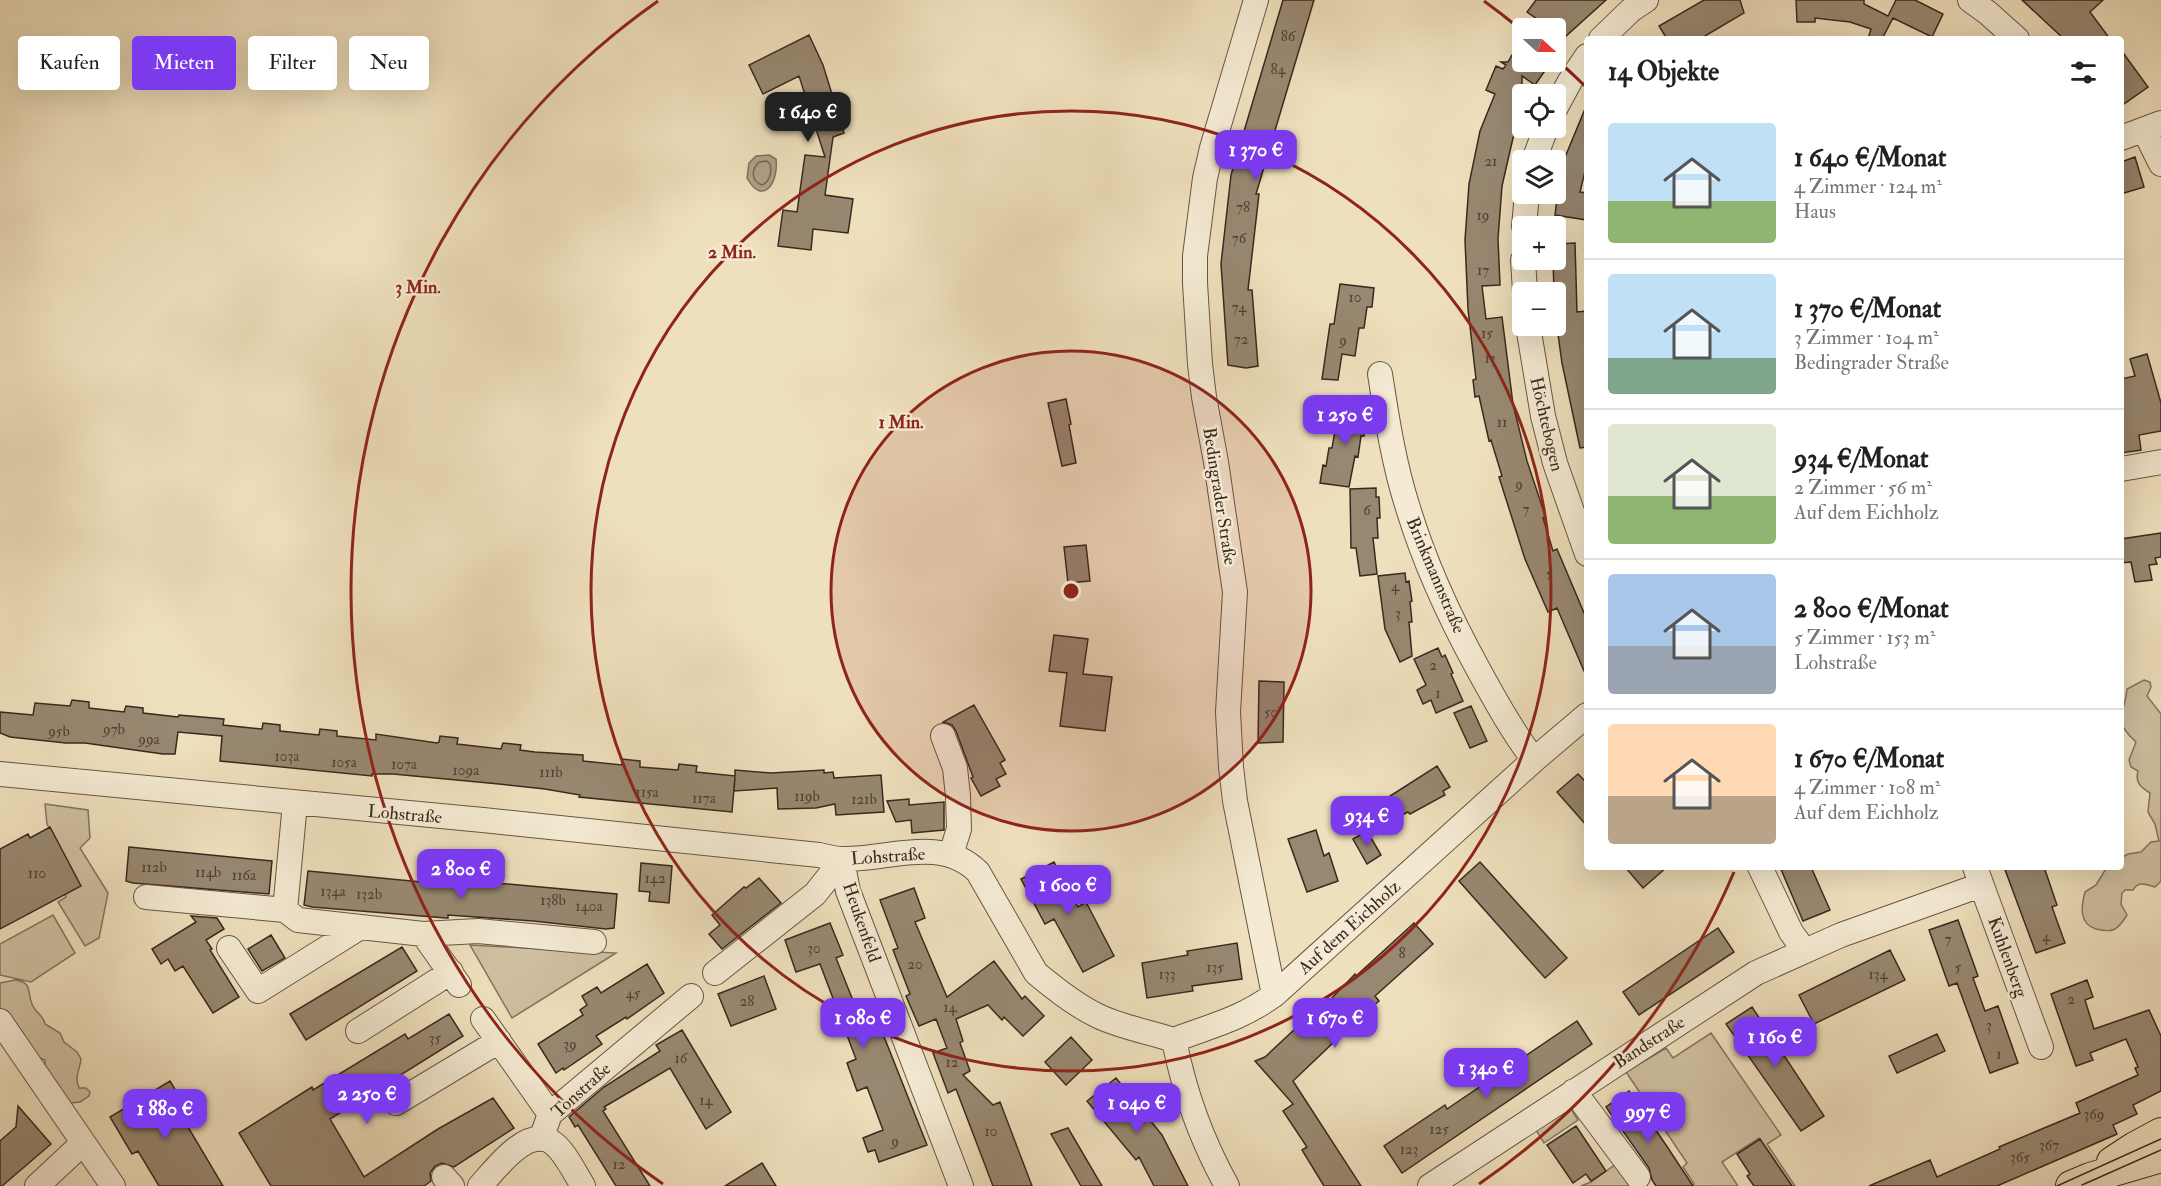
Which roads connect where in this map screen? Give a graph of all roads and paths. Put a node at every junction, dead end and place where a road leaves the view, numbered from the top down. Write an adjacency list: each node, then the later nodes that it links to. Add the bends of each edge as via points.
1 (1256, 0): 33 (street, Bedingrader Straße, via 1212,148 1195,256 1200,364 1235,592 1228,712 1232,778)
2 (1646, 0): 4 (street)
3 (1970, 0): 5 (street)
4 (1604, 36)
5 (2014, 36)
6 (1584, 60): 7 (street)
7 (1566, 88)
8 (2152, 127): 9 (street); 10 (street)
9 (2124, 137)
10 (2161, 164)
11 (1530, 336): 15 (street, Höchtebogen, via 1552,453)
12 (1380, 374): 18 (street, Brinkmannstraße, via 1397,469 1427,565 1490,692)
13 (2161, 462): 14 (street)
14 (2124, 468)
15 (1584, 545)
16 (1584, 718): 18 (street, Auf dem Eichholz)
17 (943, 736): 21 (street, via 955,768 957,796 959,829)
18 (1534, 760): 33 (street, Auf dem Eichholz)
19 (0, 774): 20 (street, Lohstraße)
20 (295, 803): 22 (street, Lohstraße); 26 (street)
21 (951, 854): 22 (street, Lohstraße, via 911,853); 38 (street, Lohstraße, via 978,872 1036,972 1050,985 1100,1017)
22 (842, 860): 32 (street, via 815,894); 54 (street, Heukenfeld, via 848,891)
23 (1761, 870): 31 (street, via 1791,932)
24 (1978, 876): 31 (street, Bandstraße); 40 (street, Kuhlenberg)
25 (146, 897): 26 (street)
26 (285, 910): 27 (street, via 298,920)
27 (359, 928): 28 (street); 30 (street, via 258,992)
28 (423, 934): 29 (street, via 478,931); 37 (street, via 455,979)
29 (594, 942)
30 (229, 948)
31 (1804, 950): 41 (street, Bandstraße, via 1756,973)
32 (715, 973)
33 (1274, 995): 38 (street, Auf dem Eichholz, via 1234,1019)
34 (691, 996): 43 (street, Tonstraße)
35 (483, 1019): 39 (street)
36 (0, 1021): 46 (street)
37 (358, 1032)
38 (1174, 1040): 55 (street, via 1192,1107)
39 (499, 1041): 42 (street); 43 (street)
40 (2041, 1047)
41 (1574, 1091): 48 (street); 56 (street, Bandstraße)
42 (396, 1103)
43 (550, 1114): 45 (street, Tonstraße)
44 (2161, 1133): 49 (main road)
45 (541, 1139): 52 (street, Tonstraße, via 516,1149); 53 (street, via 556,1147)
46 (83, 1143): 50 (street); 51 (street)
47 (2161, 1158): 49 (main road)
48 (1638, 1177)
49 (2080, 1182)
50 (37, 1186)
51 (113, 1186)
52 (480, 1186)
53 (583, 1186)
54 (961, 1186)
55 (1227, 1186)
56 (1430, 1186)

